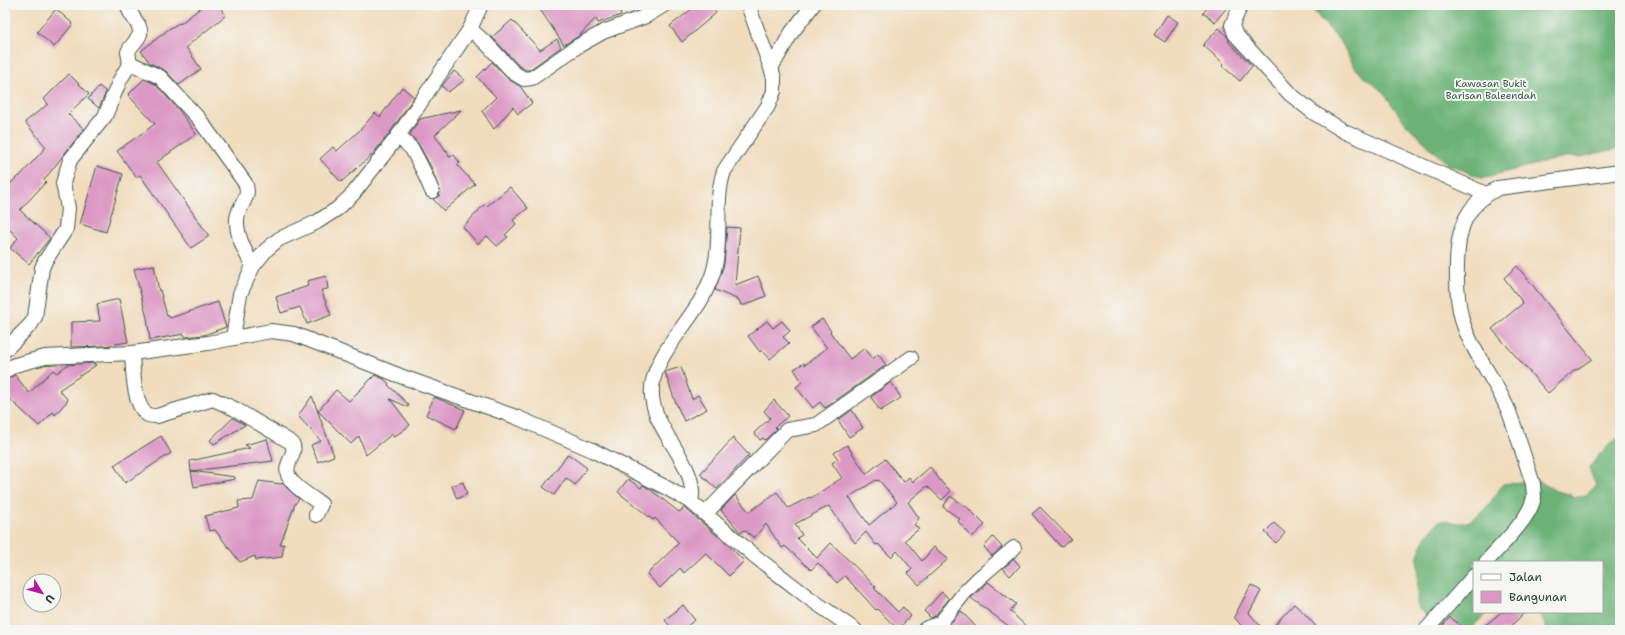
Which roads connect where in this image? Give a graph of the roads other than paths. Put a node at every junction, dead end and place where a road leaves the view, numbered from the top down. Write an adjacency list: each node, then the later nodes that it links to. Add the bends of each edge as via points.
1 (128, 5): 8 (street, via 140,34 128,52)
2 (481, 5): 7 (street)
3 (664, 5): 7 (street, via 646,16 603,32 527,79 514,74)
4 (748, 5): 9 (street)
5 (813, 5): 9 (street, via 792,32)
6 (1242, 5): 13 (street, via 1232,25 1235,34 1290,94 1314,113 1344,131)
7 (470, 29): 10 (street)
8 (130, 63): 14 (street, via 160,77 199,119 245,183 248,189 237,219 244,250); 16 (street, via 105,116 70,160 63,183 68,208 66,229 42,268 35,317)
9 (771, 68): 20 (street, via 774,91 768,106 727,166 720,183 720,229 712,275 702,298 658,366 652,388 654,407 660,423 688,470 693,490)
10 (398, 136): 12 (street, via 412,149); 14 (street, via 347,201 317,222 279,240 266,250)
11 (1620, 172): 13 (street, via 1498,188)
12 (432, 192)
13 (1486, 194): 24 (street, via 1466,217 1460,233 1460,310 1464,327 1508,411 1533,484 1534,496 1521,521)
14 (253, 266): 15 (street, via 240,294)
15 (233, 338): 17 (street); 20 (street, via 271,331 294,334 403,377 516,417 590,449)
16 (5, 350)
17 (132, 353): 19 (street, via 45,357 15,365); 22 (street, via 136,396 149,415 157,416 213,399 292,442 294,446 287,467 288,475 292,482 321,504)
18 (911, 358): 21 (street, via 816,424 787,430)
19 (5, 371)
20 (691, 502): 21 (street)
21 (705, 514): 26 (street, via 785,580)
22 (316, 515)
23 (1014, 548): 27 (street, via 978,578 938,625 929,626)
24 (1487, 561)
25 (1473, 577): 28 (street)
26 (855, 630)
27 (924, 630)
28 (1426, 630)

